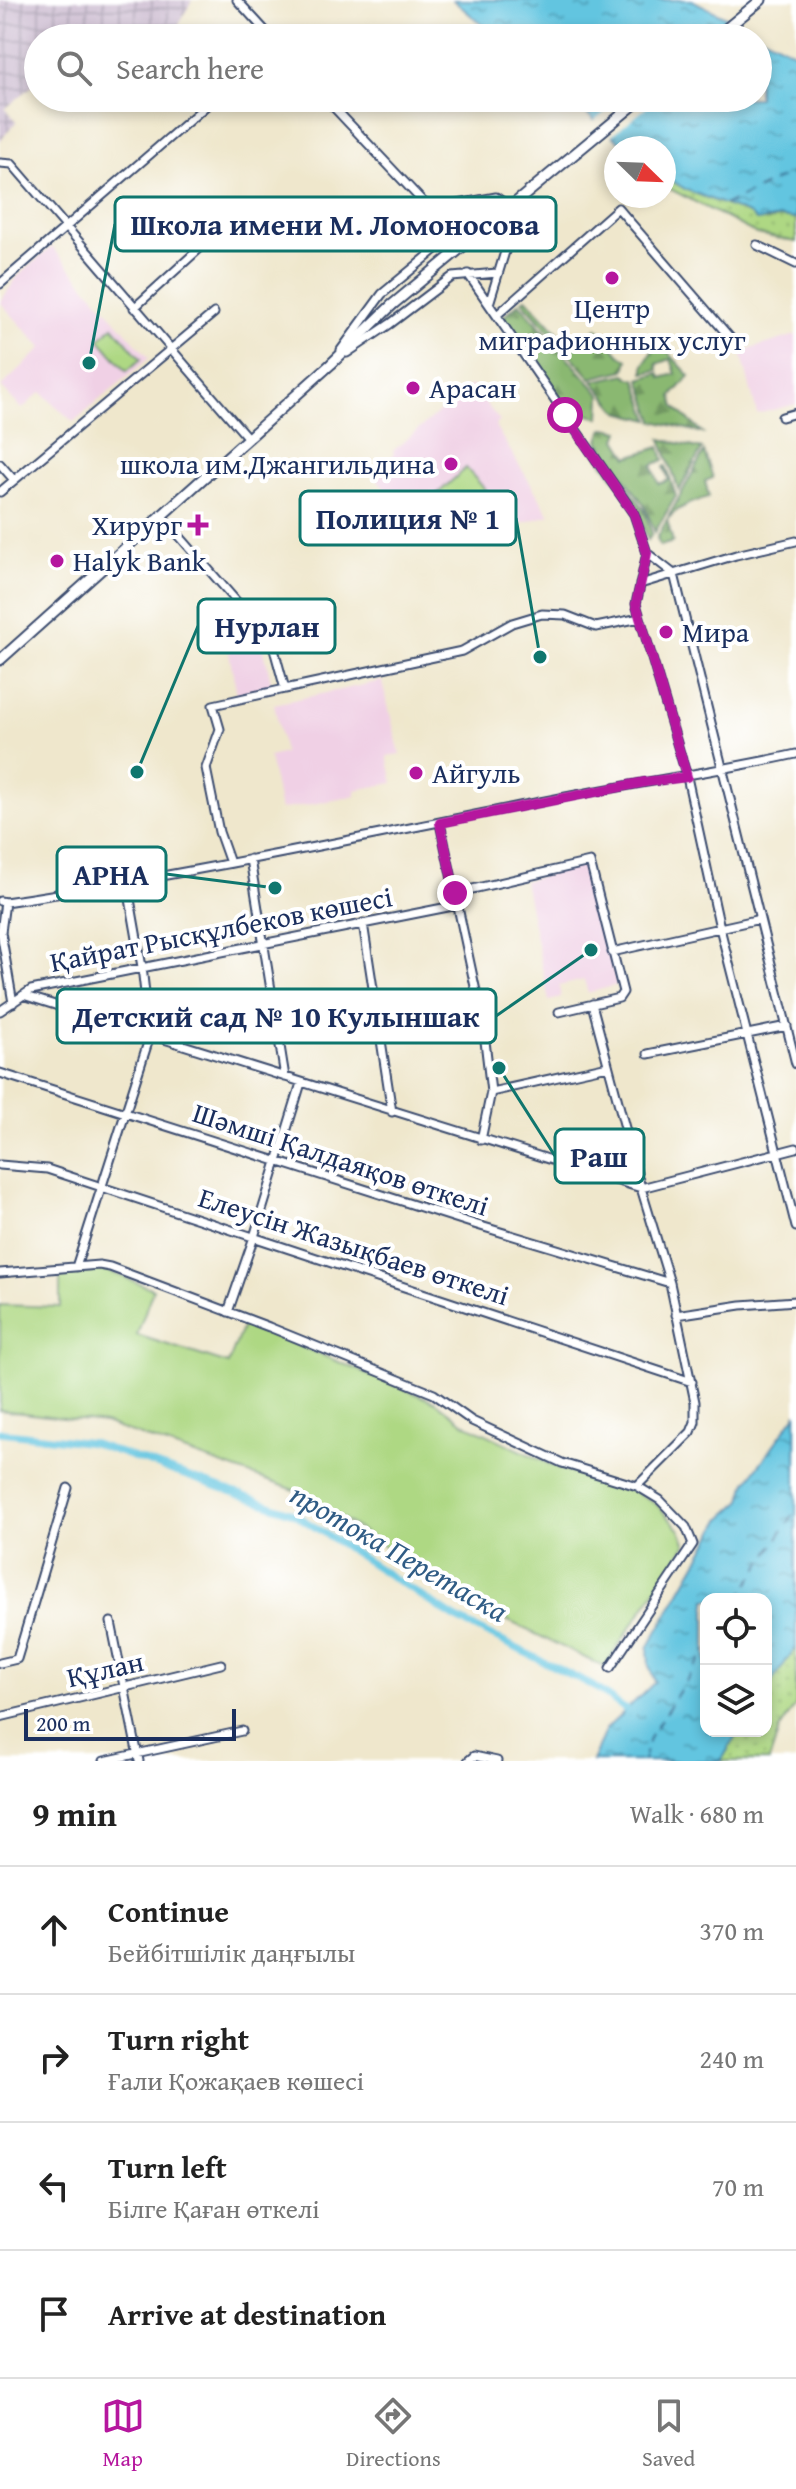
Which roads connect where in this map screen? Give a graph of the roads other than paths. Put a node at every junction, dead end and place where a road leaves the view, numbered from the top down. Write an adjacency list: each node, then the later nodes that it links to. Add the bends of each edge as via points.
1 (761, 0): 4 (main road)
2 (242, 2): 3 (street)
3 (260, 24)
4 (732, 24)
5 (199, 112): 10 (street)
6 (338, 112): 9 (street, via 426,205)
7 (625, 112): 23 (main road, bridge, via 392,305)
8 (0, 163): 10 (street, via 12,164)
9 (440, 211): 14 (street, via 496,197 514,210); 23 (street, via 440,246 382,294)
10 (65, 226): 16 (street); 18 (street)
11 (757, 245): 13 (street)
12 (199, 249): 18 (street)
13 (796, 264)
14 (497, 273): 15 (street); 17 (street)
15 (468, 274): 17 (street); 23 (street, via 452,277)
16 (0, 284)
17 (489, 304): 20 (street)
18 (134, 308): 22 (street)
19 (214, 313): 22 (street)
20 (497, 315): 21 (street, via 618,208); 32 (street, via 634,514)
21 (733, 341)
22 (171, 350): 26 (street); 28 (street)
23 (331, 364): 26 (main road)
24 (796, 413): 25 (street)
25 (782, 417)
26 (247, 437): 30 (main road)
27 (0, 464): 28 (street)
28 (14, 480): 29 (street)
29 (0, 492)
30 (161, 515): 36 (main road); 37 (street, via 272,642)
31 (796, 541): 33 (street)
32 (647, 553): 33 (street); 34 (street)
33 (674, 574): 34 (street); 39 (street)
34 (640, 584): 35 (street)
35 (640, 618): 37 (street, via 596,627 565,615 542,614 512,623 462,651); 40 (street)
36 (0, 660)
37 (285, 689): 43 (street, via 213,705 220,729 206,768)
38 (796, 754): 39 (street)
39 (723, 770): 40 (street); 48 (street)
40 (687, 777): 41 (street); 50 (street)
41 (440, 823): 42 (street); 45 (street)
42 (250, 859): 43 (street); 51 (street)
43 (230, 863): 44 (street)
44 (127, 882): 46 (street); 53 (street)
45 (455, 893): 47 (street); 52 (street, via 590,862)
46 (3, 901): 55 (street, via 1,932)
47 (458, 905): 49 (street, Қайрат Рысқұлбеков көшесі); 68 (street)
48 (760, 919): 50 (street); 59 (street)
49 (363, 923): 51 (street, Қайрат Рысқұлбеков көшесі); 69 (street)
50 (720, 928): 52 (street); 60 (street)
51 (265, 942): 53 (street, Қайрат Рысқұлбеков көшесі); 66 (street)
52 (612, 952): 56 (street, via 622,995)
53 (142, 967): 54 (street, Қайрат Рысқұлбеков көшесі); 61 (street)
54 (23, 995): 55 (street, Қайрат Рысқұлбеков көшесі); 61 (street)
55 (13, 1003): 57 (street, Қайрат Рысқұлбеков көшесі)
56 (592, 1004): 58 (street); 64 (street)
57 (0, 1011)
58 (559, 1012)
59 (787, 1026): 60 (street); 63 (street)
60 (748, 1035): 62 (street); 73 (street)
61 (150, 1036): 66 (street); 70 (street)
62 (648, 1054)
63 (796, 1064)
64 (608, 1066): 68 (street); 77 (street)
65 (0, 1073): 70 (street, Шәмші Қалдаяқов өткелі)
66 (285, 1077): 67 (street)
67 (301, 1083): 69 (street); 74 (street)
68 (491, 1092): 71 (street)
69 (392, 1112): 71 (street)
70 (124, 1113): 74 (street, Шәмші Қалдаяқов өткелі); 76 (street)
71 (481, 1140): 77 (street)
72 (796, 1148): 73 (street)
73 (779, 1154): 77 (street); 78 (street)
74 (276, 1162): 79 (street); 82 (street, Шәмші Қалдаяқов өткелі)
75 (0, 1165): 76 (street, Елеусін Жазықбаев өткелі, via 47,1169)
76 (101, 1186): 79 (street, Елеусін Жазықбаев өткелі); 80 (street)
77 (641, 1188): 82 (street)
78 (796, 1227)
79 (254, 1237): 84 (street); 86 (street, Елеусін Жазықбаев өткелі)
80 (76, 1267): 81 (street); 84 (street, via 110,1267)
81 (0, 1273)
82 (670, 1283): 85 (street)
83 (796, 1301): 85 (street)
84 (228, 1312): 87 (street, via 434,1394 472,1421 562,1463)
85 (676, 1315): 86 (street)
86 (692, 1382): 87 (street, via 691,1432)
87 (637, 1486): 92 (street, via 660,1500 686,1527 693,1544)
88 (68, 1488): 90 (street, via 17,1659)
89 (111, 1622): 93 (street)
90 (0, 1663)
91 (221, 1664): 93 (street, Құлан)
92 (610, 1668)
93 (124, 1688): 94 (street, Құлан); 96 (street)
94 (0, 1717)
95 (242, 1731): 96 (street)
96 (138, 1757): 97 (street)
97 (104, 1761)
98 (468, 1761): 99 (street, via 474,1756)
99 (497, 1761)

